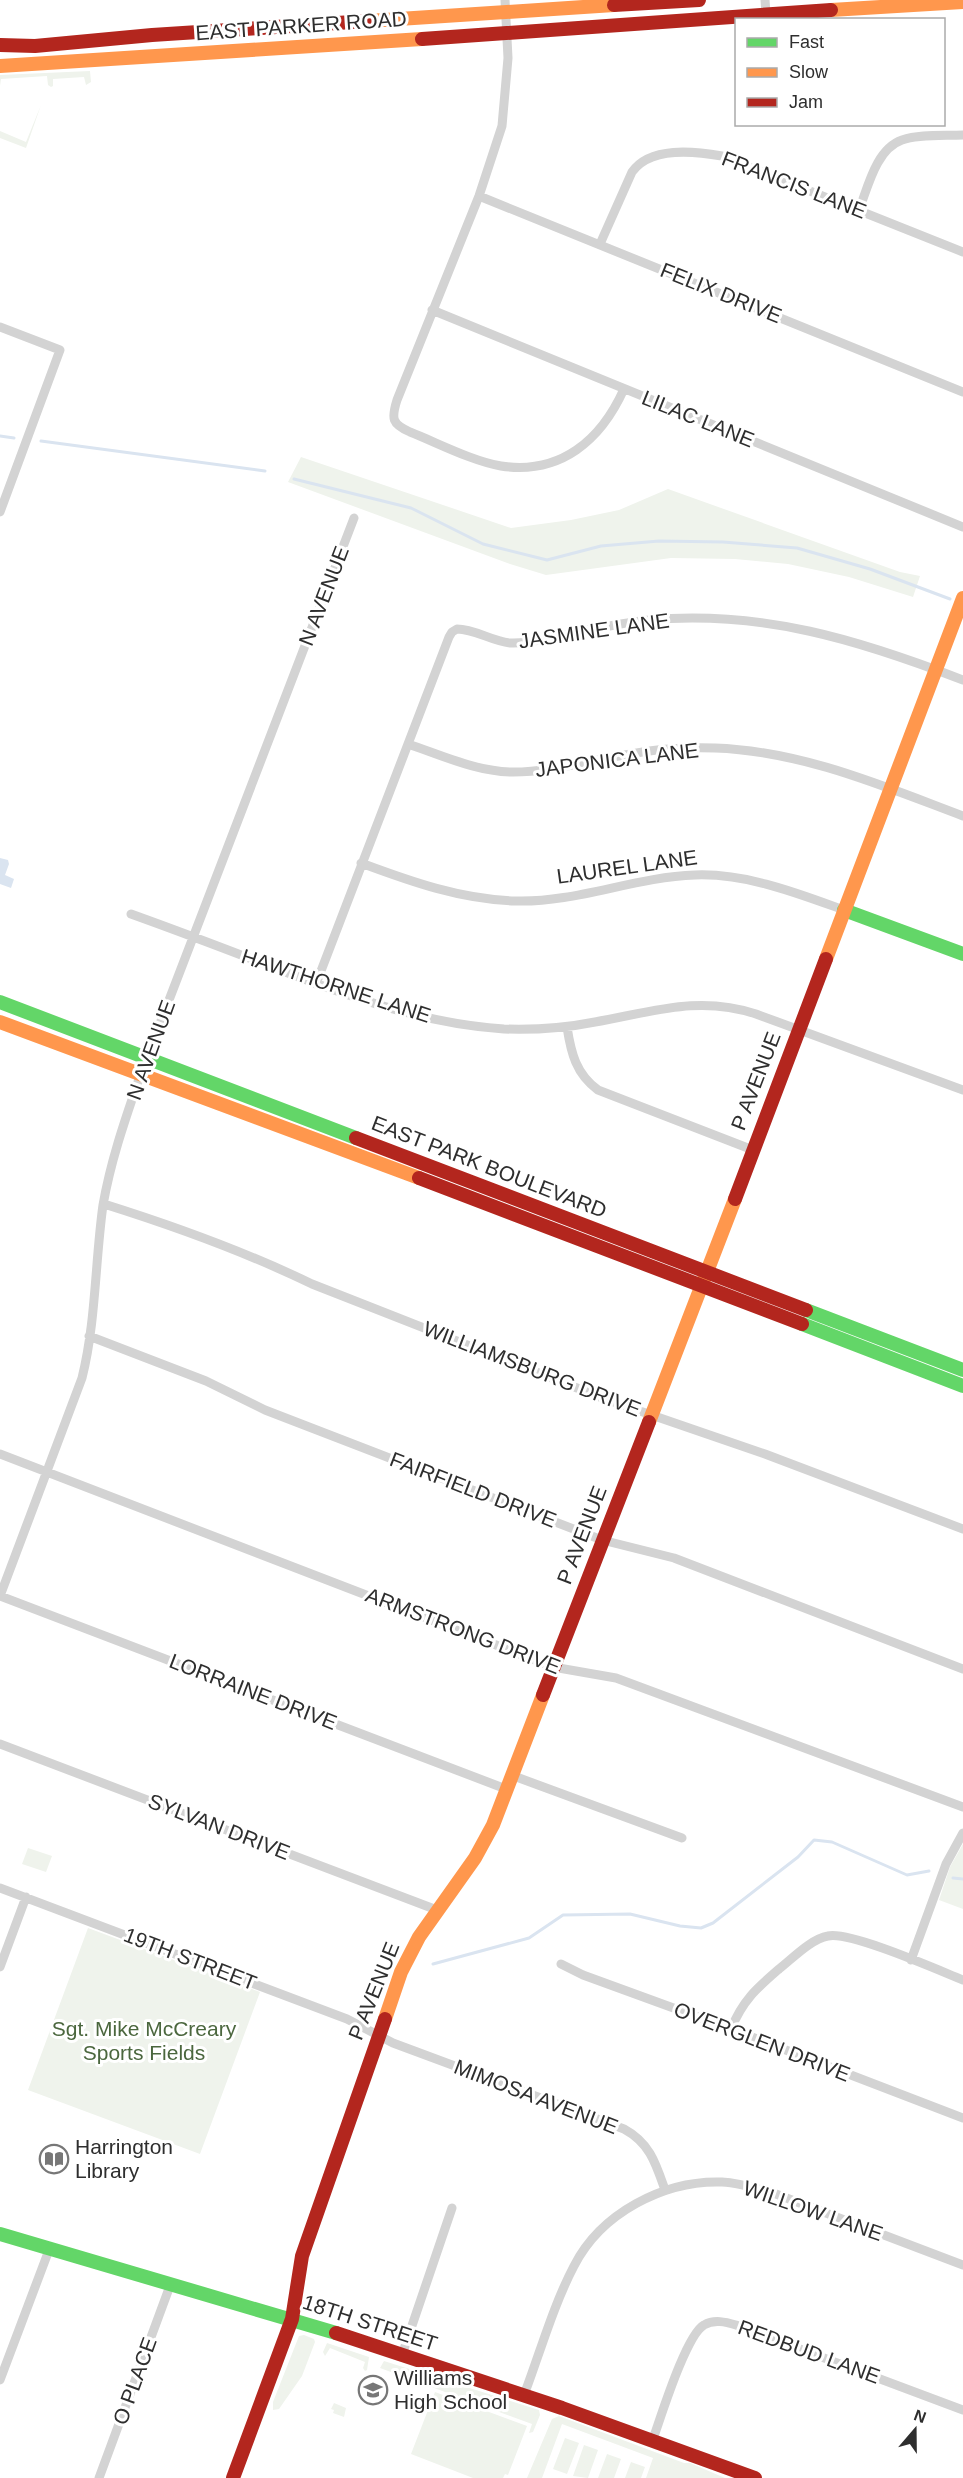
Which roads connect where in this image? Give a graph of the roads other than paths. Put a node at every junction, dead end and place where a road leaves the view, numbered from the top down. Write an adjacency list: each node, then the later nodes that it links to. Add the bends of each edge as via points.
1 (699, 0): 3 (main road, EAST PARKER ROAD)
2 (963, 2): 4 (main road, EAST PARKER ROAD)
3 (649, 3): 5 (main road, EAST PARKER ROAD); 7 (main road)
4 (911, 3): 6 (main road, EAST PARKER ROAD)
5 (505, 6): 8 (main road, EAST PARKER ROAD); 10 (street)
6 (765, 7): 7 (main road, EAST PARKER ROAD)
7 (651, 22): 10 (main road, EAST PARKER ROAD)
8 (342, 23): 9 (main road, EAST PARKER ROAD); 12 (main road)
9 (217, 31): 11 (main road, EAST PARKER ROAD); 14 (main road)
10 (507, 34): 12 (main road, EAST PARKER ROAD); 18 (street, via 502,126)
11 (96, 40): 13 (main road, EAST PARKER ROAD); 15 (main road)
12 (342, 44): 14 (main road, EAST PARKER ROAD)
13 (0, 45)
14 (219, 52): 15 (main road, EAST PARKER ROAD)
15 (97, 60): 16 (main road, EAST PARKER ROAD)
16 (0, 66)
17 (963, 135): 19 (street, via 914,138 894,144 876,167)
18 (479, 196): 20 (street, FELIX DRIVE); 22 (street)
19 (859, 210): 20 (street, FRANCIS LANE, via 722,156 666,154 638,162); 21 (street, FRANCIS LANE)
20 (600, 244): 25 (street, FELIX DRIVE)
21 (963, 252)
22 (432, 310): 24 (street, LILAC LANE); 24 (street, via 397,400 393,416 397,426 490,463 517,467 553,461 588,442 603,428)
23 (0, 327): 26 (street, via 60,350)
24 (624, 389): 28 (street, LILAC LANE)
25 (963, 392)
26 (0, 512)
27 (354, 518): 38 (street, N AVENUE)
28 (963, 527)
29 (963, 598): 30 (main road, P AVENUE)
30 (936, 670): 31 (street, JASMINE LANE); 32 (street, JASMINE LANE, via 824,633 716,619 646,621 520,642 457,629 449,637); 33 (main road, P AVENUE)
31 (963, 680)
32 (408, 744): 33 (street, JAPONICA LANE, via 480,768 511,772 556,769 645,751 733,749 810,762); 35 (street, JASMINE LANE)
33 (891, 789): 34 (street, JAPONICA LANE); 36 (main road, P AVENUE)
34 (963, 816)
35 (361, 863): 36 (street, LAUREL LANE, via 436,890 478,898 554,899 706,875 777,886); 40 (street, JASMINE LANE)
36 (844, 910): 39 (main road, LAUREL LANE); 44 (main road, P AVENUE)
37 (131, 914): 38 (street, HAWTHORNE LANE)
38 (193, 937): 40 (street, HAWTHORNE LANE); 45 (street, N AVENUE)
39 (963, 954)
40 (316, 984): 43 (street, HAWTHORNE LANE, via 427,1018 504,1029)
41 (0, 1002): 45 (main road, EAST PARK BOULEVARD)
42 (0, 1022): 46 (main road, EAST PARK BOULEVARD)
43 (567, 1027): 44 (street, HAWTHORNE LANE, via 675,1006 712,1005 735,1007); 48 (street, via 578,1069 598,1090)
44 (798, 1030): 47 (street, HAWTHORNE LANE); 48 (main road, P AVENUE)
45 (147, 1058): 46 (street, N AVENUE); 50 (main road, EAST PARK BOULEVARD)
46 (141, 1073): 49 (street, N AVENUE, via 114,1152); 51 (main road, EAST PARK BOULEVARD)
47 (963, 1090)
48 (753, 1150): 50 (main road, P AVENUE)
49 (104, 1204): 52 (street, N AVENUE); 55 (street, WILLIAMSBURG DRIVE, via 152,1219)
50 (707, 1273): 51 (main road, P AVENUE); 53 (main road, EAST PARK BOULEVARD)
51 (701, 1287): 54 (main road, EAST PARK BOULEVARD); 55 (main road, P AVENUE)
52 (88, 1336): 57 (street, N AVENUE, via 82,1377); 59 (street, FAIRFIELD DRIVE, via 193,1376 265,1410)
53 (963, 1370)
54 (963, 1386)
55 (651, 1415): 58 (street, WILLIAMSBURG DRIVE); 59 (main road, P AVENUE)
56 (0, 1454): 57 (street, ARMSTRONG DRIVE)
57 (48, 1471): 60 (street, N AVENUE); 61 (street, ARMSTRONG DRIVE)
58 (963, 1529)
59 (602, 1540): 61 (main road, P AVENUE); 62 (street, FAIRFIELD DRIVE, via 674,1558)
60 (0, 1596): 65 (street, LORRAINE DRIVE)
61 (553, 1667): 64 (main road, P AVENUE); 66 (street, ARMSTRONG DRIVE, via 616,1678)
62 (963, 1669)
63 (0, 1744): 71 (street, SYLVAN DRIVE)
64 (511, 1775): 65 (main road, P AVENUE); 68 (street)
65 (506, 1789): 71 (main road, P AVENUE, via 486,1841)
66 (963, 1807)
67 (963, 1833): 72 (street, via 946,1864)
68 (682, 1838)
69 (0, 1888): 70 (street, 19TH STREET)
70 (26, 1898): 74 (street); 77 (street, 19TH STREET, via 347,2019)
71 (437, 1910): 77 (main road, P AVENUE, via 401,1972)
72 (911, 1960): 75 (street); 76 (street, via 848,1936 827,1936 749,1995)
73 (561, 1964): 76 (street, OVERGLEN DRIVE)
74 (0, 1967)
75 (963, 1980)
76 (731, 2029): 78 (street, OVERGLEN DRIVE)
77 (378, 2035): 79 (street, MIMOSA AVENUE, via 633,2134 654,2158); 85 (main road, P AVENUE, via 302,2256)
78 (963, 2118)
79 (665, 2190): 83 (street, WILLOW LANE, via 710,2183 752,2187); 88 (street, WILLOW LANE, via 612,2220 574,2265)
80 (452, 2208): 86 (street)
81 (0, 2234): 82 (main road, 18TH STREET)
82 (49, 2250): 84 (main road, 18TH STREET); 87 (street)
83 (963, 2265)
84 (171, 2283): 85 (main road, 18TH STREET); 91 (street, O PLACE)
85 (292, 2319): 86 (main road, 18TH STREET); 92 (main road, P AVENUE)
86 (402, 2355): 88 (main road, 18TH STREET)
87 (0, 2380)
88 (524, 2395): 90 (main road, 18TH STREET)
89 (963, 2410): 90 (street, REDBUD LANE, via 736,2325 716,2321 705,2324 691,2342)
90 (653, 2439): 93 (main road, 18TH STREET)
91 (99, 2478)
92 (233, 2478)
93 (755, 2478)

